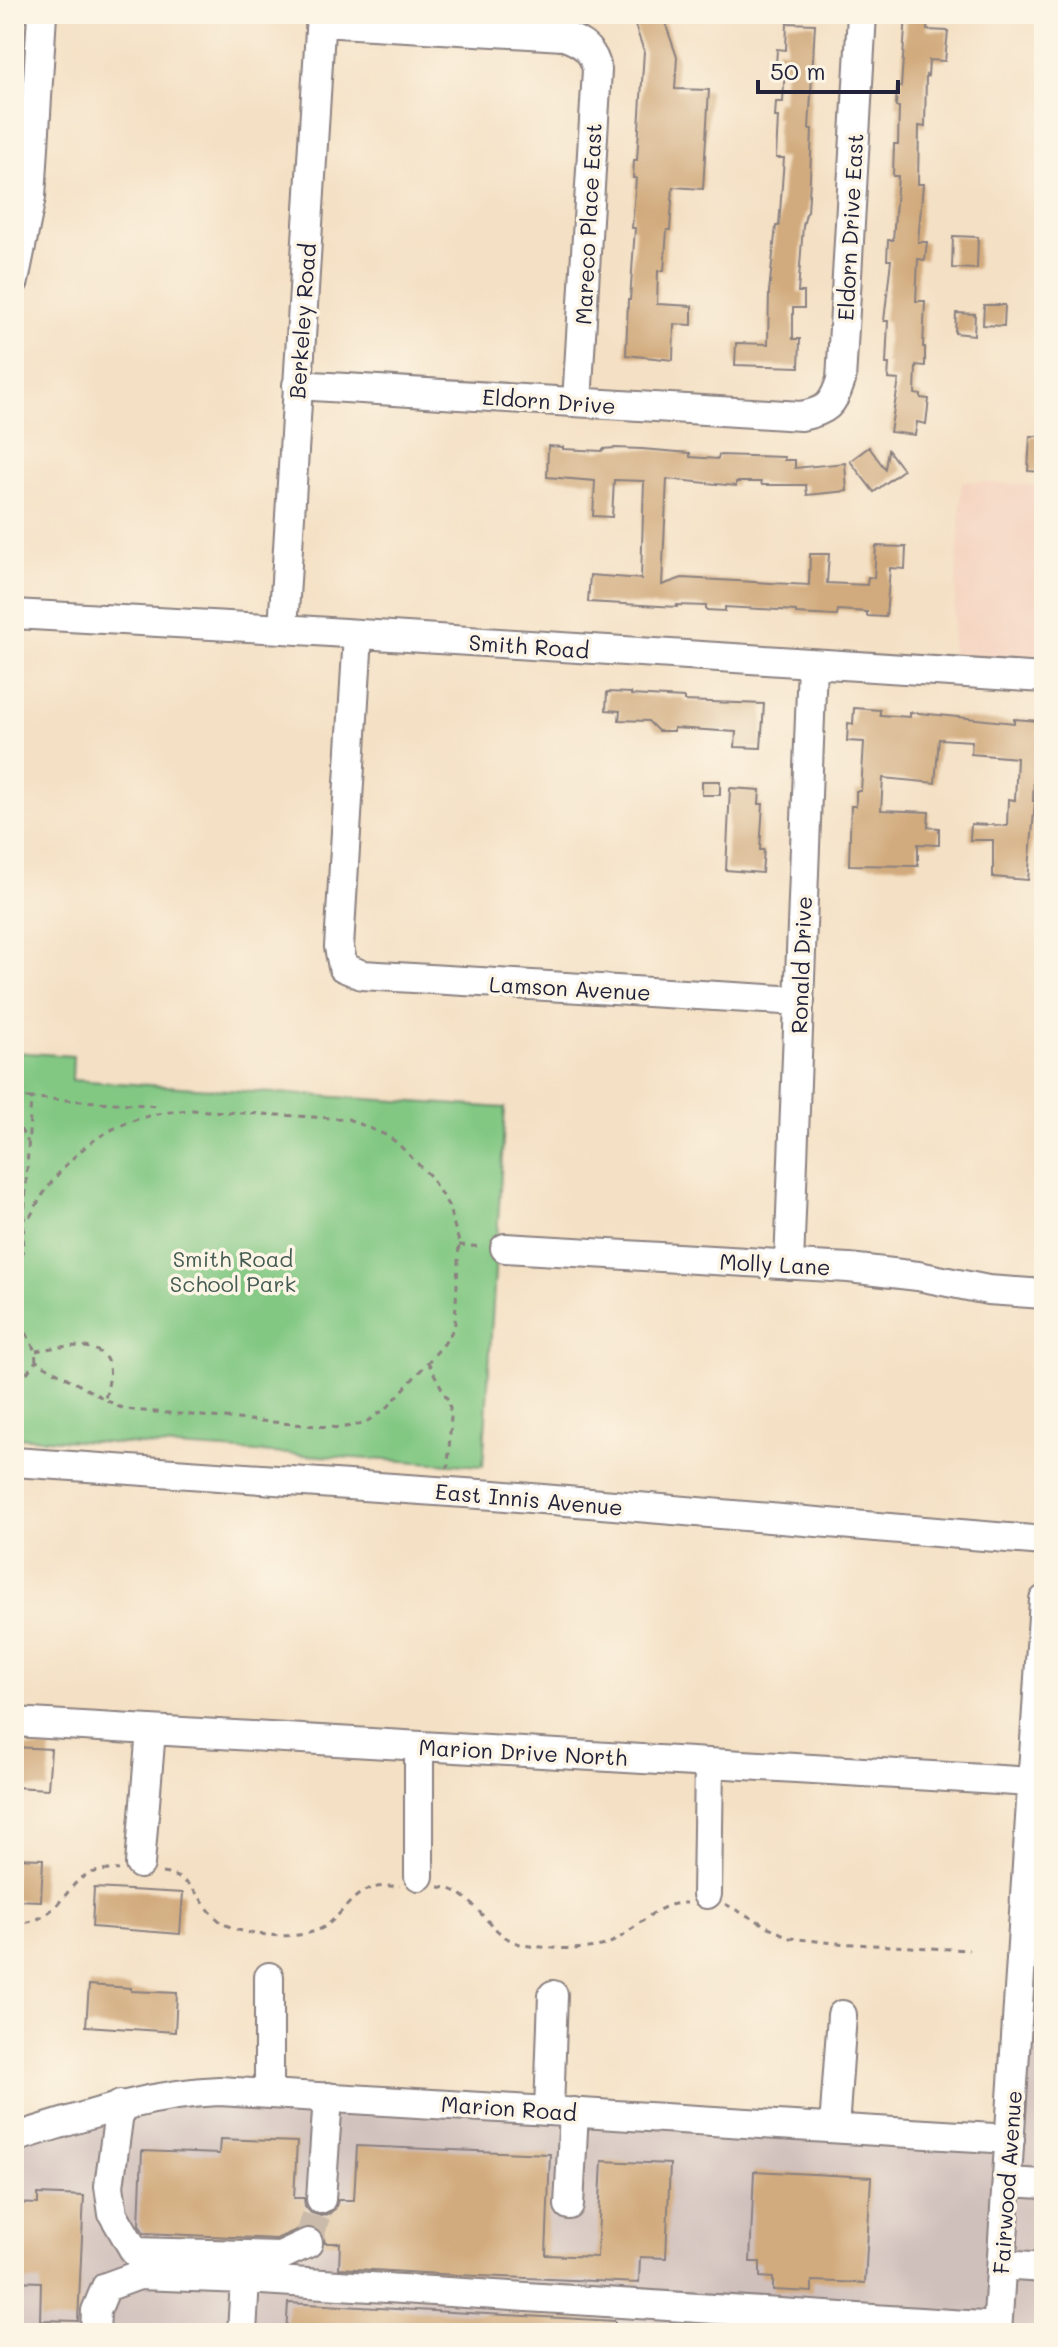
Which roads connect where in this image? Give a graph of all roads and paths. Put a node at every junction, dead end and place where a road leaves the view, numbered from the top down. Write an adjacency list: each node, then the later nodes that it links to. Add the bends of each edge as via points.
1 (42, 14): 4 (street, via 31,197)
2 (862, 14): 7 (street, Eldorn Drive East, via 841,380 828,406)
3 (321, 18): 5 (street, Berkeley Road); 6 (street, Mareco Place East, via 564,36 577,40 595,58)
4 (14, 281)
5 (297, 385): 6 (street, Eldorn Drive); 9 (street, Berkeley Road)
6 (577, 402): 7 (street, Eldorn Drive)
7 (801, 416)
8 (14, 614): 9 (street, Smith Road)
9 (283, 629): 10 (street, Smith Road)
10 (358, 635): 11 (street, Smith Road); 13 (street, Lamson Avenue, via 339,947 343,967 362,975)
11 (812, 664): 12 (street, Smith Road); 13 (street, Ronald Drive)
12 (1044, 678)
13 (800, 1001): 21 (street, Ronald Drive)
14 (14, 1097): 15 (path)
15 (31, 1098): 16 (path, via 148,1105); 18 (path)
16 (156, 1113): 19 (path, via 90,1141); 25 (path, via 203,1110 348,1119 397,1143 443,1195 459,1242 455,1323)
17 (14, 1119): 18 (path)
18 (28, 1142): 23 (path, via 20,1293 22,1324)
19 (28, 1220)
20 (505, 1248): 21 (street, Molly Lane)
21 (789, 1265): 22 (street, Molly Lane)
22 (1044, 1294)
23 (35, 1351): 24 (path); 27 (path, via 69,1345 97,1351 110,1368)
24 (36, 1361): 26 (path); 27 (path)
25 (428, 1362): 27 (path, via 387,1408 351,1427 159,1413 119,1407); 31 (path, via 449,1402)
26 (14, 1393)
27 (105, 1399)
28 (14, 1419): 29 (path)
29 (21, 1435)
30 (14, 1462): 31 (street, East Innis Avenue)
31 (446, 1492): 32 (street, East Innis Avenue)
32 (1044, 1541)
33 (1044, 1600): 34 (street, Fairwood Avenue)
34 (1042, 1665): 39 (street, Fairwood Avenue)
35 (14, 1722): 36 (street, Marion Drive North)
36 (151, 1730): 37 (street, Marion Drive North); 40 (street)
37 (419, 1746): 38 (street, Marion Drive North); 41 (street)
38 (709, 1763): 39 (street, Marion Drive North); 42 (street)
39 (1033, 1782): 54 (street, Fairwood Avenue)
40 (139, 1868): 41 (path, via 177,1875 221,1922 270,1936 302,1935 326,1926 369,1889); 43 (path, via 101,1869 79,1879 46,1914)
41 (420, 1883): 42 (path, via 464,1894 504,1938 526,1945 609,1944 655,1911)
42 (705, 1900): 44 (path, via 725,1903 790,1938)
43 (14, 1924)
44 (969, 1950)
45 (269, 1977): 48 (street)
46 (553, 1995): 51 (street)
47 (842, 2015): 52 (street)
48 (269, 2093): 49 (street, Marion Road); 50 (street, Marion Road, via 195,2092)
49 (328, 2097): 51 (street, Marion Road); 57 (street)
50 (120, 2105): 53 (street, Marion Road); 59 (street, via 109,2186 113,2214 135,2252 280,2256)
51 (561, 2111): 52 (street, Marion Road); 58 (street)
52 (834, 2128): 54 (street, Marion Road)
53 (14, 2138)
54 (1010, 2139): 55 (street, Fairwood Avenue)
55 (1007, 2182): 56 (street); 60 (street, Fairwood Avenue)
56 (1044, 2184)
57 (321, 2199)
58 (569, 2205)
59 (308, 2243)
60 (1002, 2265): 61 (street); 63 (street, Fairwood Avenue)
61 (1044, 2268)
62 (245, 2279): 63 (street); 64 (street, via 139,2275 106,2287 96,2311); 65 (street)
63 (997, 2330)
64 (95, 2333)
65 (242, 2333)

